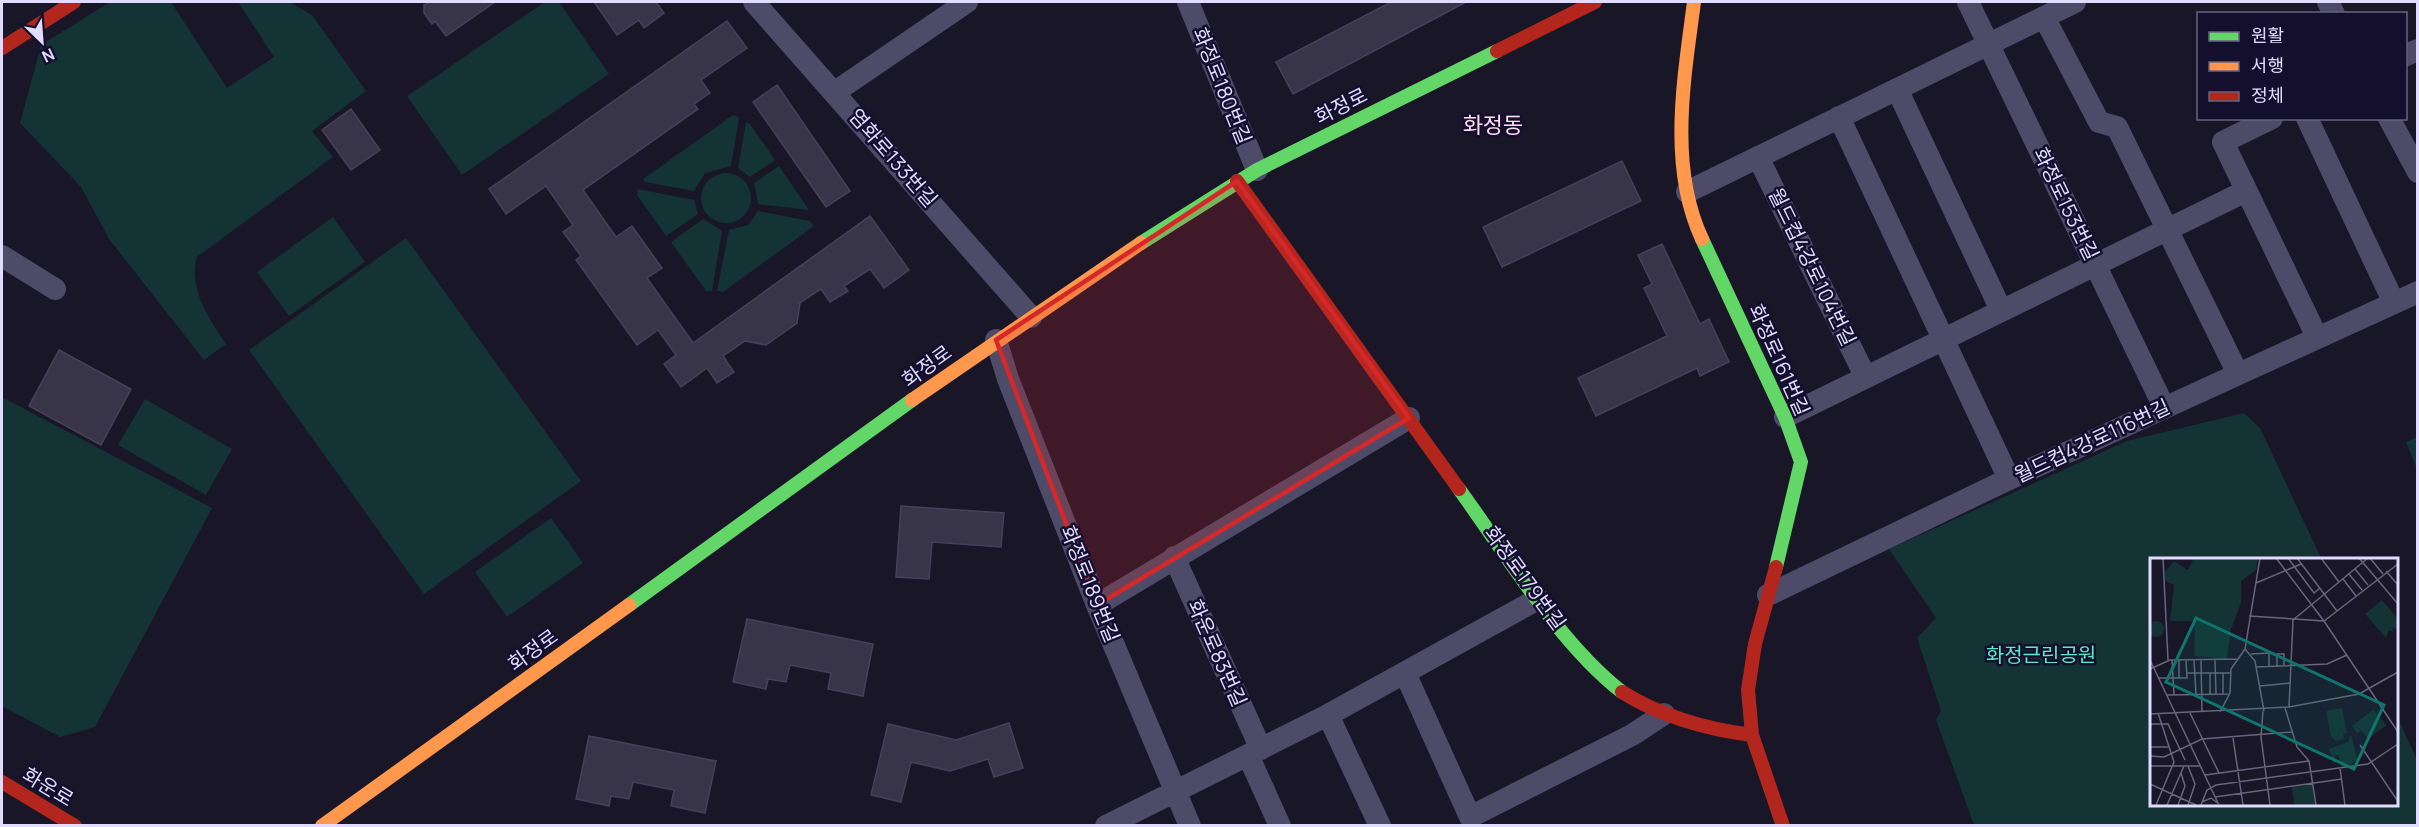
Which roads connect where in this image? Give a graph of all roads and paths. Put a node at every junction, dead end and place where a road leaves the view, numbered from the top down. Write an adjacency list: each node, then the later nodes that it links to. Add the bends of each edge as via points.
1 (74, 2): 11 (street)
2 (754, 2): 13 (street, 염화로133번길)
3 (967, 2): 13 (street)
4 (1188, 2): 19 (street, 화정로180번길)
5 (1595, 2): 19 (street, 화정로)
6 (1694, 2): 23 (street, 화정로161번길, via 1683,110)
7 (1968, 2): 10 (street, 화정로153번길)
8 (2075, 2): 9 (street)
9 (2044, 17): 10 (street); 24 (street, via 2099,122 2117,127)
10 (1989, 44): 12 (street); 26 (street, 화정로153번길)
11 (2, 48)
12 (1897, 89): 14 (street); 30 (street)
13 (835, 92): 31 (street, 염화로133번길)
14 (1839, 117): 18 (street); 32 (street)
15 (2268, 120): 22 (street, via 2223,141)
16 (2308, 120): 29 (street)
17 (2390, 120): 20 (street)
18 (1758, 157): 23 (street); 36 (street, 월드컵4강로104번길)
19 (1257, 170): 21 (street, 화정로)
20 (2418, 172)
21 (1237, 181): 31 (street, 화정로); 39 (street, 화정로179번길)
22 (2246, 191): 24 (street); 33 (street)
23 (1687, 192): 38 (street, 화정로161번길, via 1699,232)
24 (2167, 230): 26 (street); 35 (street)
25 (2, 256): 27 (street)
26 (2095, 264): 30 (street); 37 (street, 화정로153번길)
27 (55, 290)
28 (2418, 292): 29 (street, 월드컵4강로116번길)
29 (2394, 303): 33 (street, 월드컵4강로116번길)
30 (2001, 310): 32 (street)
31 (1031, 317): 34 (street, 화정로)
32 (1944, 337): 36 (street); 40 (street)
33 (2318, 337): 35 (street, 월드컵4강로116번길)
34 (996, 340): 44 (street, 화정로189번길); 53 (street, 화정로)
35 (2238, 374): 37 (street, 월드컵4강로116번길)
36 (1865, 376): 38 (street)
37 (2164, 407): 40 (street, 월드컵4강로116번길)
38 (1785, 417): 42 (street, 화정로161번길, via 1801,462)
39 (1409, 418): 41 (street); 43 (street, 화정로179번길)
40 (2010, 479): 42 (street, 월드컵4강로116번길)
41 (1174, 557): 44 (street); 49 (street, 화운로83번길)
42 (1768, 595): 48 (street, 화정로161번길, via 1748,690)
43 (1538, 599): 45 (street); 46 (street, 화정로179번길, via 1608,681)
44 (1097, 605): 51 (street, 화정로189번길)
45 (1405, 673): 46 (street, via 1470,817 1632,735); 47 (street)
46 (1664, 714): 48 (street, 화정로179번길, via 1687,724)
47 (1328, 715): 49 (street); 57 (street)
48 (1752, 735): 58 (street)
49 (1254, 752): 51 (street); 56 (street, 화운로83번길)
50 (2, 782): 52 (street, 화운로)
51 (1176, 791): 54 (street); 55 (street, 화정로189번길)
52 (75, 825)
53 (322, 825)
54 (1106, 825)
55 (1190, 825)
56 (1280, 825)
57 (1380, 825)
58 (1783, 825)

